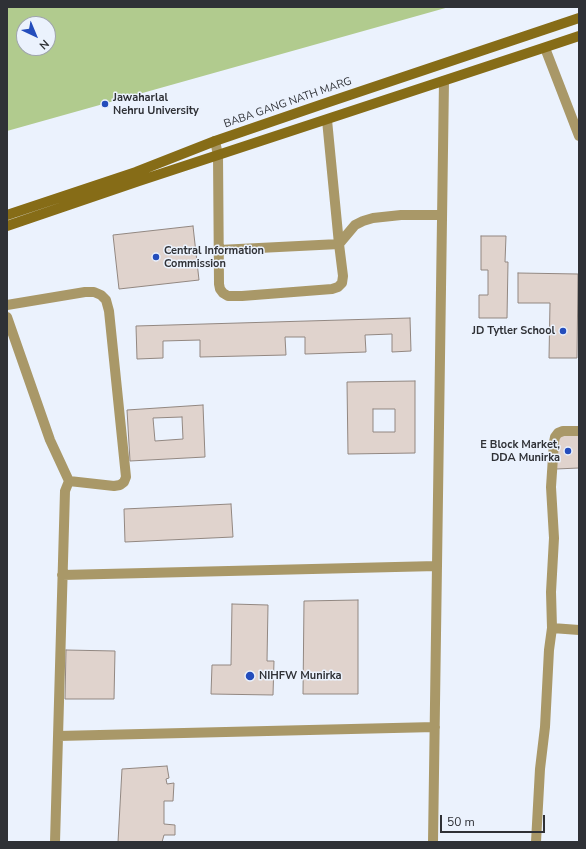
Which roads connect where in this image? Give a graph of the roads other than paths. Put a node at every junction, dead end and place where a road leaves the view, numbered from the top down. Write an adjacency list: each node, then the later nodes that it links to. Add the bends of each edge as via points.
1 (579, 18): 7 (street, BABA GANG NATH MARG)
2 (579, 36): 3 (street)
3 (545, 48): 4 (street); 6 (street)
4 (444, 81): 5 (street); 10 (street)
5 (327, 120): 8 (street); 12 (street)
6 (579, 136)
7 (215, 141): 8 (street); 9 (street, BABA GANG NATH MARG, via 136,172)
8 (218, 155): 11 (street); 13 (street)
9 (7, 215)
10 (442, 215): 12 (street, via 373,218 355,225); 18 (street)
11 (7, 226)
12 (339, 244): 13 (street); 13 (street, via 343,276 338,287 242,296 228,296 220,289)
13 (219, 250)
14 (7, 305): 17 (street, via 85,292 101,294 106,300 126,476 124,482 114,486)
15 (7, 317): 17 (street, via 50,440)
16 (579, 431): 20 (street, via 558,433 554,442 551,486 554,538)
17 (69, 481): 19 (street, via 65,492)
18 (437, 566): 19 (street); 22 (street)
19 (62, 575): 23 (street)
20 (552, 628): 21 (street); 26 (street)
21 (579, 630)
22 (435, 727): 23 (street); 25 (street)
23 (58, 736): 24 (street)
24 (55, 842)
25 (433, 842)
26 (536, 842)

